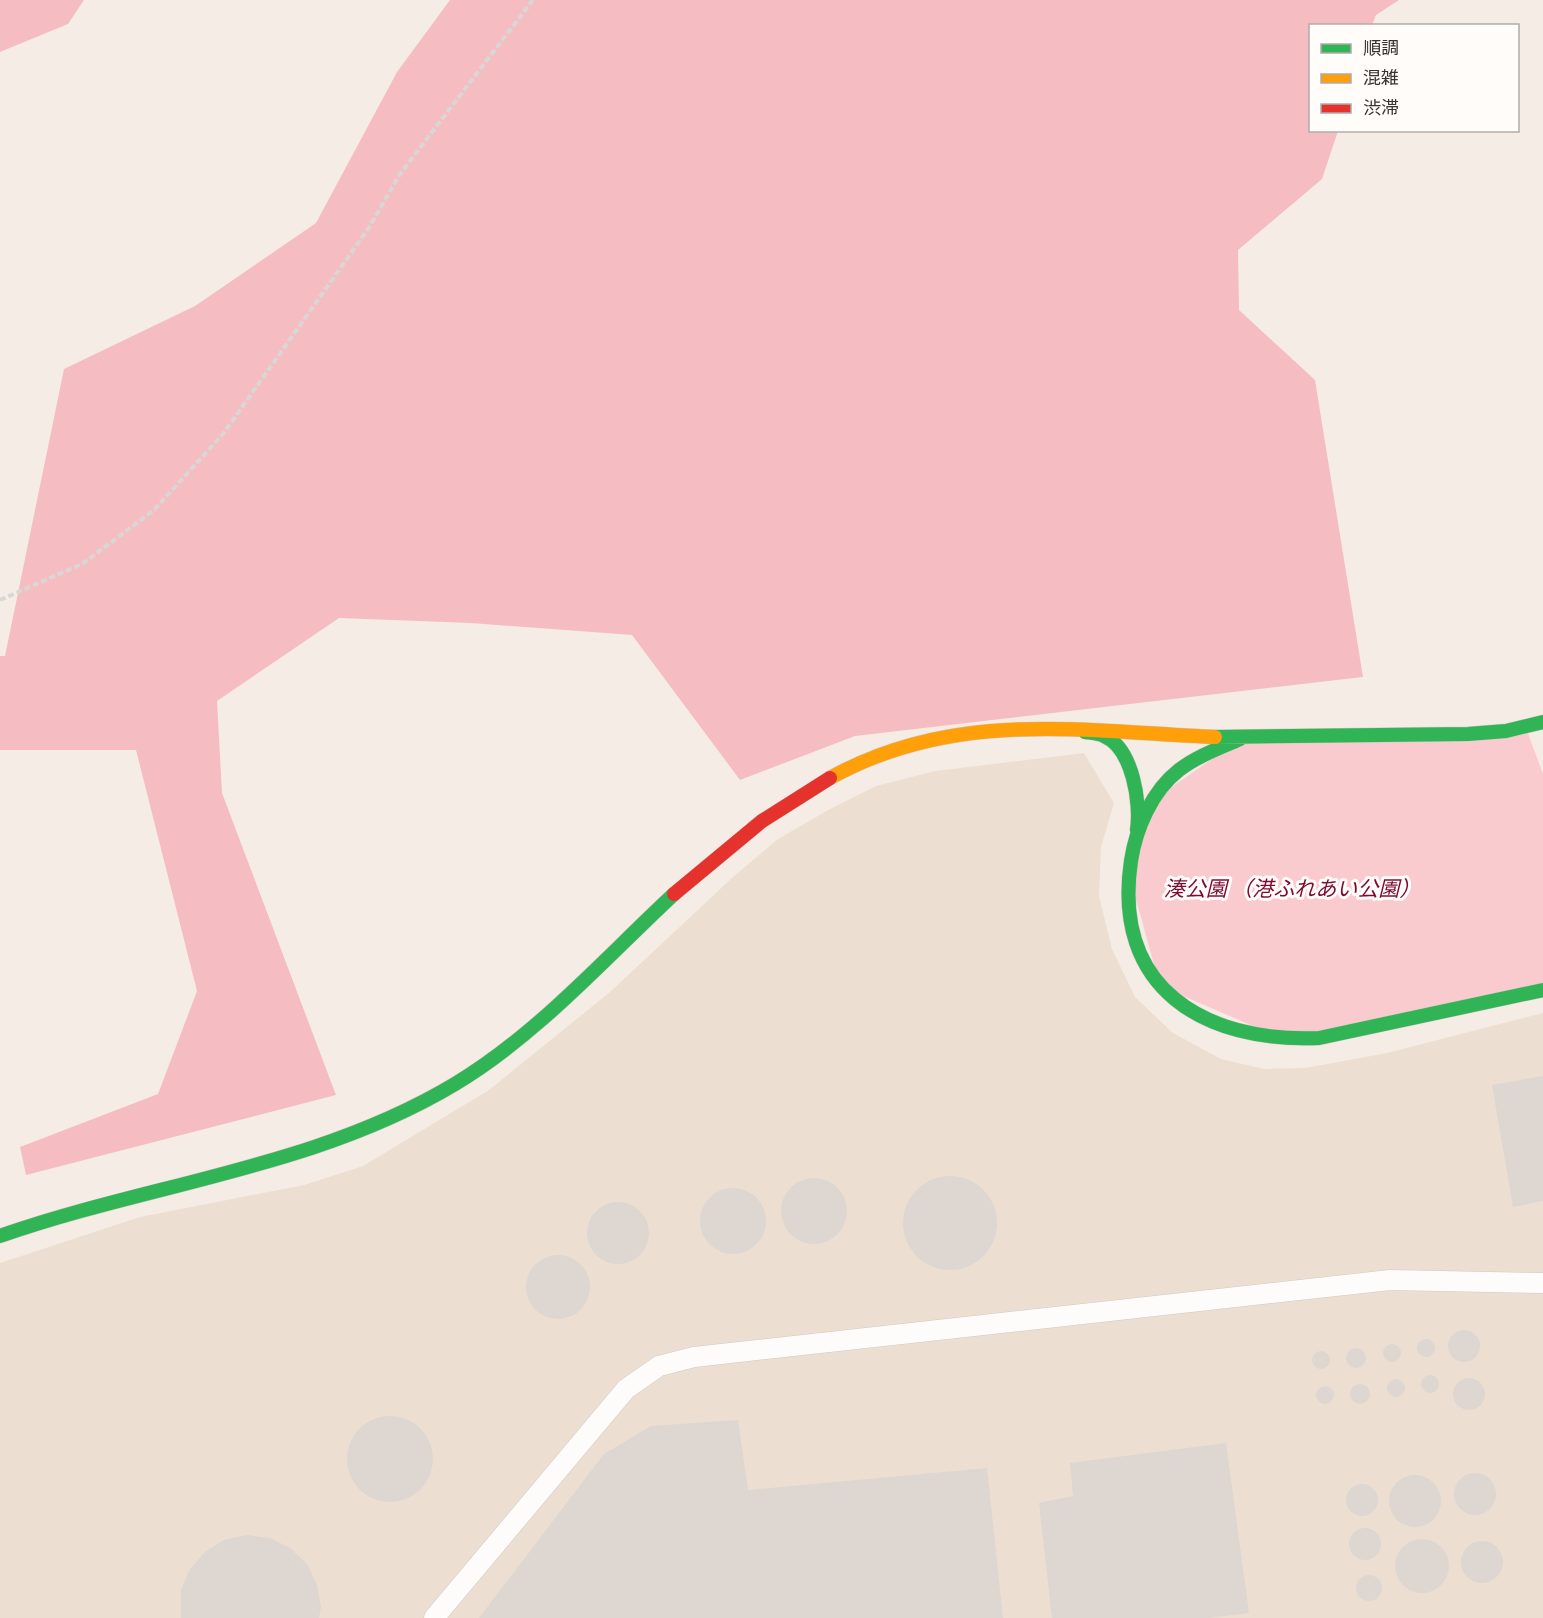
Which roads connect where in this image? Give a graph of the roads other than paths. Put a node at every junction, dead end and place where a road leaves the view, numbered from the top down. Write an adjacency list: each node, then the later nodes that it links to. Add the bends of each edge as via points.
1 (1543, 722): 3 (street, via 1526,728 1467,734)
2 (1071, 729): 3 (street); 4 (street, via 1105,736 1129,765 1140,810); 6 (street, via 1022,728 941,735 843,769 757,822 542,1017 487,1063 432,1096 370,1127 291,1156 42,1220)
3 (1241, 739): 4 (street, via 1173,774 1153,800)
4 (1136, 835): 5 (street, via 1128,911 1139,948 1160,986 1218,1026 1282,1040 1319,1038)
5 (1543, 990)
6 (0, 1236)
7 (1543, 1283): 8 (lane, via 1390,1280 694,1357 659,1366 626,1389)
8 (434, 1618)

